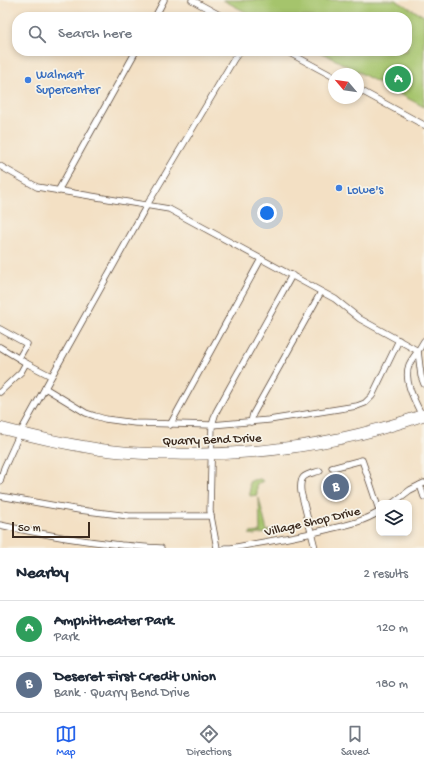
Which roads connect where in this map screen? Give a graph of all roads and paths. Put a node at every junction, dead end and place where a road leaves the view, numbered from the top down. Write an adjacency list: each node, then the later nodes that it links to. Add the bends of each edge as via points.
1 (164, 0): 3 (lane)
2 (192, 0): 4 (lane)
3 (158, 12)
4 (214, 12)
5 (133, 56): 12 (lane)
6 (236, 56): 13 (lane)
7 (295, 56): 8 (lane)
8 (328, 74)
9 (364, 93): 10 (lane)
10 (424, 125)
11 (0, 166): 12 (lane, via 37,187)
12 (58, 190): 13 (lane)
13 (147, 205): 14 (lane, via 169,208); 24 (lane)
14 (261, 259): 15 (lane); 30 (lane)
15 (292, 276): 16 (lane); 31 (lane, via 216,412)
16 (321, 292): 18 (lane, via 340,302 360,319); 29 (lane)
17 (0, 329): 22 (lane, via 27,344)
18 (399, 340): 21 (lane); 29 (lane, via 372,396 365,403)
19 (424, 341): 21 (lane)
20 (0, 347): 22 (lane)
21 (418, 351): 25 (lane); 28 (lane, via 409,365 408,376 411,392)
22 (19, 358): 23 (lane)
23 (26, 363): 24 (lane); 27 (lane, via 21,372)
24 (51, 376): 26 (lane)
25 (424, 384)
26 (45, 388): 30 (lane, via 95,416 135,423); 33 (lane)
27 (0, 392)
28 (423, 417): 34 (street, Quarry Bend Drive, via 309,444)
29 (250, 422): 31 (lane)
30 (170, 425): 31 (lane)
31 (212, 425): 34 (lane)
32 (0, 428): 33 (street, Quarry Bend Drive)
33 (20, 433): 34 (street, Quarry Bend Drive, via 93,448 146,454); 37 (lane)
34 (212, 455): 44 (lane)
35 (332, 468): 42 (lane, via 362,460)
36 (320, 470): 46 (lane, via 303,476 300,485)
37 (0, 481)
38 (422, 484): 40 (lane); 41 (lane)
39 (0, 496): 44 (lane, via 129,516)
40 (424, 498)
41 (397, 500)
42 (376, 502)
43 (376, 514): 46 (lane, Village Shop Drive, via 360,522)
44 (211, 516): 48 (lane)
45 (0, 525): 47 (lane, via 91,542)
46 (312, 533): 49 (lane, Village Shop Drive); 50 (lane)
47 (161, 548)
48 (217, 548)
49 (225, 548)
50 (315, 548)

